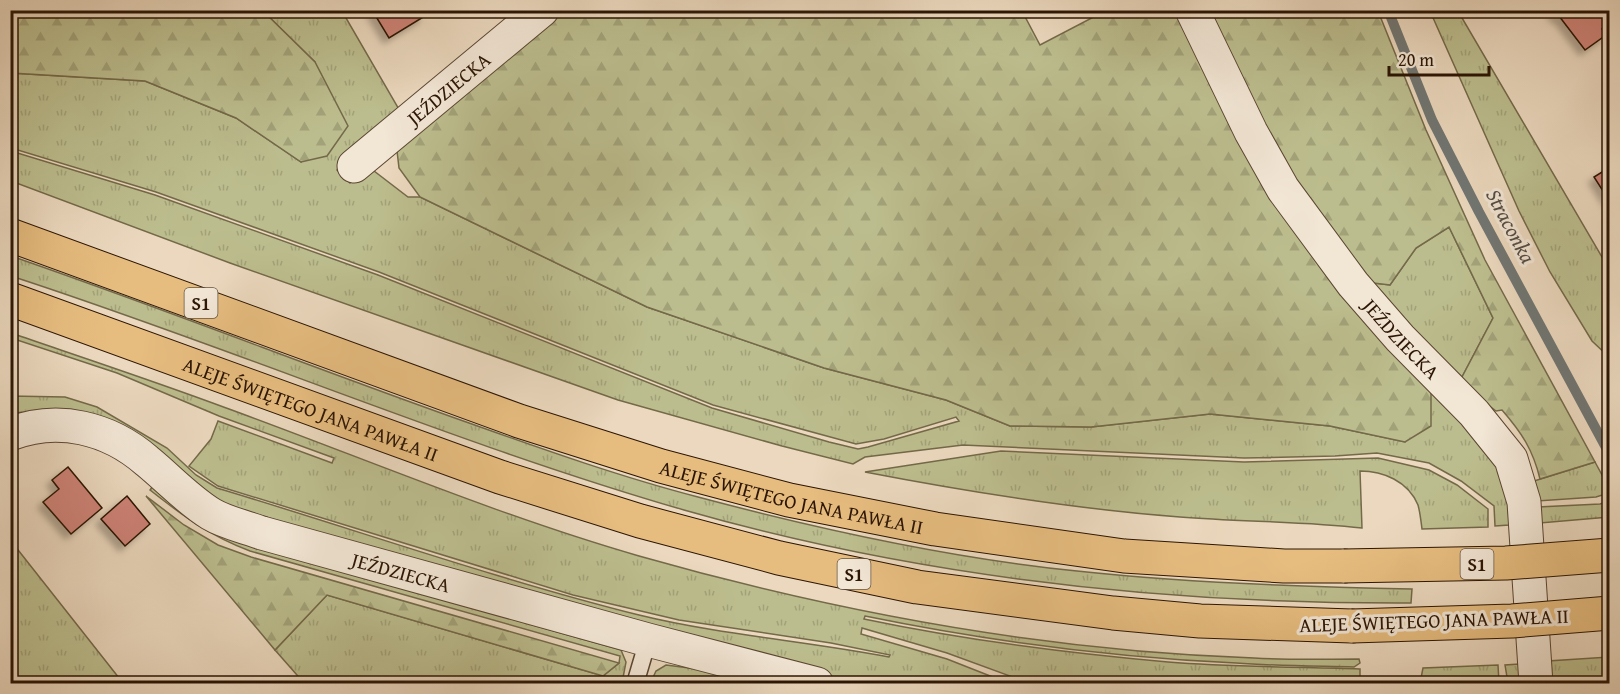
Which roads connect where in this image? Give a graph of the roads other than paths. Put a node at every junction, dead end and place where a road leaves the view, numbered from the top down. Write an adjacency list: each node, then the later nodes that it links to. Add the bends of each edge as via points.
1 (542, 10): 3 (street, JEŹDZIECKA)
2 (1192, 10): 12 (street, JEŹDZIECKA, via 1283,189 1353,284 1474,413 1511,459 1524,502)
3 (354, 166)
4 (10, 235): 7 (highway, ALEJE ŚWIĘTEGO JANA PAWŁA II / S1, bridge, via 519,421 661,466 789,500 935,529 1124,556 1272,566 1506,563)
5 (10, 299): 8 (highway, ALEJE ŚWIĘTEGO JANA PAWŁA II / S1, bridge, via 500,477 640,521 779,558 916,587 1101,612 1200,621 1352,627)
6 (10, 434): 9 (street, JEŹDZIECKA, via 46,425 96,431 147,460 213,515 343,557)
7 (1610, 555)
8 (1610, 613)
9 (648, 640): 10 (lane); 11 (street, JEŹDZIECKA)
10 (635, 684)
11 (817, 684)
12 (1536, 684)

